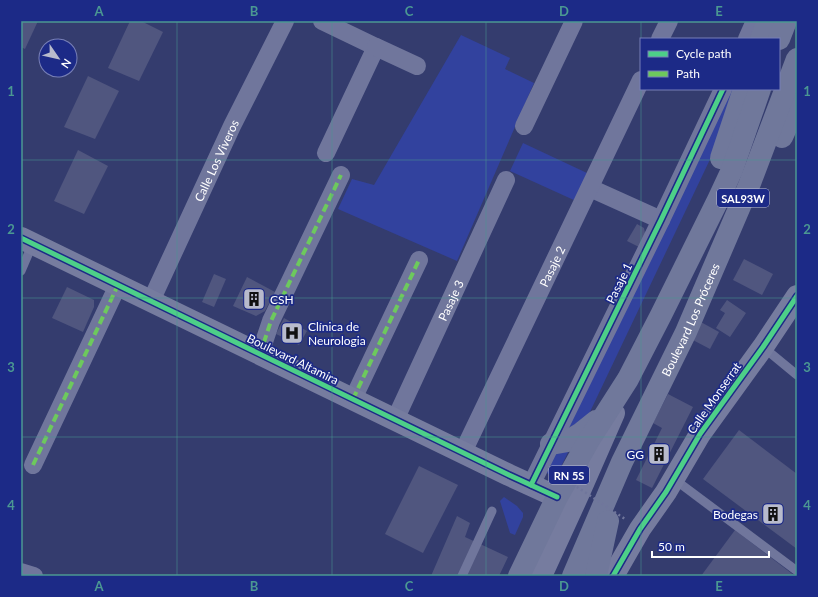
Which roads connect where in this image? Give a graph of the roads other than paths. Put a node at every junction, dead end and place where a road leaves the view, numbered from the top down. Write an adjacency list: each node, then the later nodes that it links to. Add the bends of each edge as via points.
1 (285, 21): 32 (street, Calle Los Viveros, via 232,126)
2 (322, 21): 12 (street)
3 (574, 21): 20 (street)
4 (669, 21): 8 (street)
5 (756, 21): 9 (street)
6 (768, 21): 10 (highway)
7 (786, 21): 11 (highway)
8 (660, 38)
9 (748, 38)
10 (761, 38)
11 (779, 38)
12 (376, 47): 14 (street); 21 (street)
13 (797, 59): 33 (highway, Boulevard Los Próceres / SAL93W, via 750,183)
14 (417, 66)
15 (640, 82): 24 (street, Pasaje 2)
16 (723, 90): 25 (street, Pasaje 1)
17 (744, 90): 26 (highway, via 715,175)
18 (760, 90): 26 (highway, SAL93W, via 732,170)
19 (797, 104): 33 (highway, via 755,197)
20 (524, 126)
21 (326, 153)
22 (340, 175): 35 (street, via 271,321)
23 (506, 180): 39 (street, Pasaje 3)
24 (590, 188): 25 (street); 41 (street, Pasaje 2)
25 (661, 220): 40 (street, Pasaje 1)
26 (701, 234): 37 (highway, SAL93W)
27 (27, 240): 29 (lane); 30 (street, Boulevard Altamira)
28 (419, 260): 38 (street)
29 (21, 271)
30 (118, 285): 32 (street, Boulevard Altamira); 43 (street)
31 (797, 296): 34 (street, Calle Monserrat)
32 (151, 301): 35 (street, Boulevard Altamira)
33 (686, 332): 42 (highway, Boulevard Los Próceres / SAL93W)
34 (763, 347): 36 (lane); 45 (street, Calle Monserrat, via 700,434)
35 (260, 354): 38 (street, Boulevard Altamira)
36 (797, 375)
37 (628, 379): 40 (highway, via 605,412 593,424 568,441); 46 (highway, RN 5S); 54 (street)
38 (353, 399): 39 (street, Boulevard Altamira)
39 (395, 420): 41 (street, Boulevard Altamira)
40 (551, 444): 44 (street, Pasaje 1)
41 (463, 452): 44 (street, Boulevard Altamira, via 508,478)
42 (622, 462): 48 (highway, Boulevard Los Próceres / SAL93W); 57 (highway)
43 (33, 465)
44 (531, 485): 46 (street, Boulevard Altamira)
45 (670, 486): 49 (lane); 58 (street, Calle Monserrat, via 640,529); 59 (street, Calle Monserrat)
46 (557, 497): 53 (highway, RN 5S, via 526,555)
47 (492, 512): 52 (lane)
48 (588, 542): 55 (highway, Boulevard Los Próceres / SAL93W); 56 (highway)
49 (797, 571)
50 (21, 572): 51 (street)
51 (34, 576)
52 (462, 576)
53 (519, 576)
54 (541, 576)
55 (574, 576)
56 (582, 576)
57 (596, 576)
58 (613, 576)
59 (627, 576)

